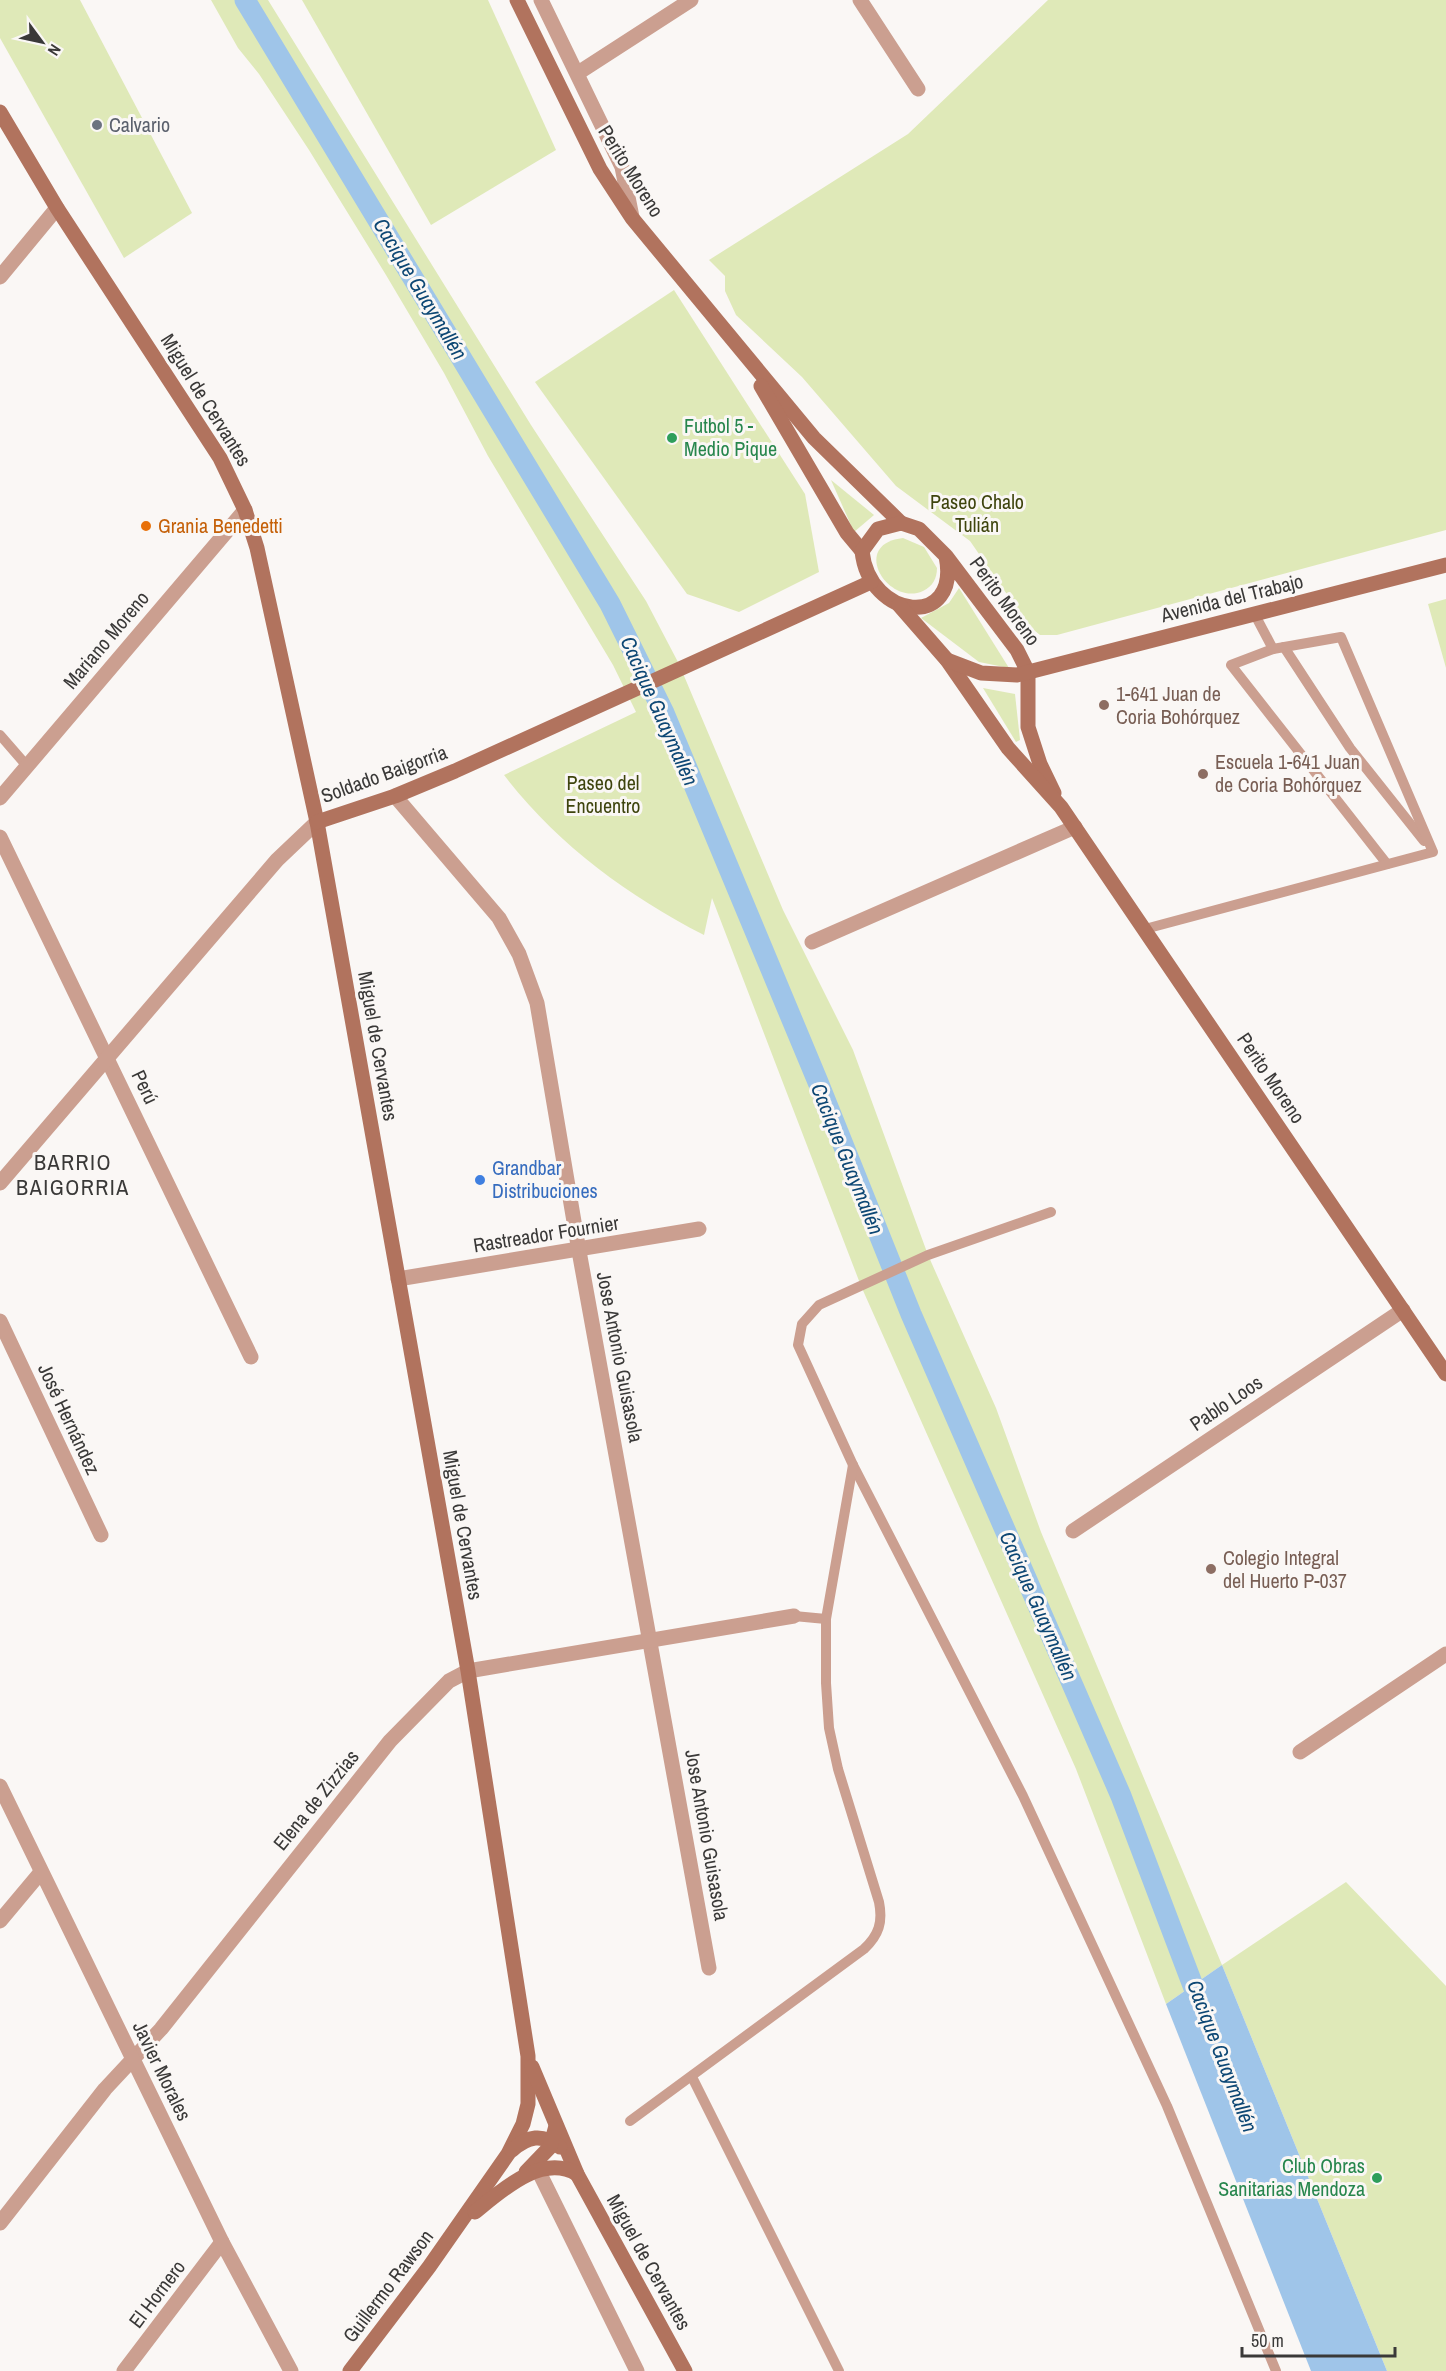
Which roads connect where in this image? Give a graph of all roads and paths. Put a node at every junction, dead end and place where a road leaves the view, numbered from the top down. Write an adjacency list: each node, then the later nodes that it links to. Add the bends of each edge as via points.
1 (517, 0): 9 (main road, Perito Moreno, via 600,169)
2 (541, 0): 5 (street)
3 (691, 0): 5 (street)
4 (860, 0): 6 (street)
5 (579, 73): 9 (street, via 622,167)
6 (918, 89)
7 (0, 112): 8 (main road, Miguel de Cervantes)
8 (57, 208): 10 (street); 12 (main road, Miguel de Cervantes, via 220,458)
9 (632, 218): 11 (main road, Perito Moreno)
10 (0, 277)
11 (738, 347): 13 (main road, Perito Moreno, via 814,438); 14 (main road, Perito Moreno)
12 (245, 510): 24 (street, Mariano Moreno); 28 (main road, Miguel de Cervantes, via 257,548)
13 (901, 523): 14 (main road, via 878,530); 15 (main road, via 919,529)
14 (862, 551): 17 (main road)
15 (946, 556): 18 (main road, via 948,586 940,596 921,607); 22 (main road, Perito Moreno, via 1017,650)
16 (1446, 565): 19 (main road, Avenida del Trabajo)
17 (871, 582): 18 (main road); 25 (main road, Soldado Baigorria)
18 (899, 605): 21 (main road, Perito Moreno)
19 (1254, 613): 20 (lane); 22 (main road, Avenida del Trabajo)
20 (1278, 648): 31 (lane, via 1350,748); 31 (lane, via 1341,637); 32 (lane, via 1231,664)
21 (947, 660): 22 (main road, Perito Moreno, via 981,673 1007,676); 27 (main road, Perito Moreno, via 1008,748)
22 (1028, 672): 27 (main road, Perito Moreno, via 1030,734)
23 (0, 735): 24 (lane)
24 (27, 766): 26 (street, Mariano Moreno)
25 (395, 795): 28 (main road, Soldado Baigorria); 39 (street, Jose Antonio Guisasola, via 489,903 528,975 537,1003)
26 (0, 798)
27 (1061, 807): 29 (main road, Perito Moreno)
28 (317, 822): 35 (street, Soldado Baigorria, via 277,860); 40 (main road, Miguel de Cervantes)
29 (1075, 827): 33 (main road, Perito Moreno); 34 (street)
30 (0, 837): 35 (street, Perú)
31 (1433, 852): 32 (lane)
32 (1387, 864): 33 (lane)
33 (1145, 929): 41 (main road, Perito Moreno)
34 (812, 942)
35 (108, 1057): 36 (street, Soldado Baigorria); 43 (street, Perú)
36 (0, 1183)
37 (1051, 1212): 45 (lane, via 928,1255 813,1310 802,1324 799,1351)
38 (699, 1229): 39 (street, Rastreador Fournier)
39 (579, 1251): 40 (street, Rastreador Fournier); 50 (street, Jose Antonio Guisasola)
40 (398, 1279): 52 (main road, Miguel de Cervantes)
41 (1403, 1310): 44 (main road, Perito Moreno); 46 (street, Pablo Loos)
42 (0, 1321): 47 (street, José Hernández)
43 (251, 1357)
44 (1445, 1370)
45 (853, 1465): 49 (lane); 78 (lane, via 1023,1796 1073,1903 1167,2106)
46 (1073, 1531)
47 (101, 1535)
48 (794, 1616): 49 (lane); 50 (street, Elena de Zizzias)
49 (826, 1619): 60 (lane, via 829,1728 837,1769 879,1902 880,1929 864,1949)
50 (651, 1639): 52 (street, Elena de Zizzias); 57 (street, Jose Antonio Guisasola)
51 (1446, 1654): 53 (street)
52 (468, 1671): 58 (main road, Miguel de Cervantes); 59 (street, Elena de Zizzias, via 449,1681 390,1741)
53 (1300, 1752)
54 (0, 1786): 55 (street, Javier Morales)
55 (40, 1872): 56 (street); 59 (street, Javier Morales)
56 (0, 1921)
57 (709, 1968)
58 (528, 2056): 61 (main road, Miguel de Cervantes); 63 (main road, Miguel de Cervantes)
59 (133, 2060): 69 (street, Elena de Zizzias, via 105,2089); 71 (street, Javier Morales)
60 (692, 2077): 62 (lane); 77 (lane)
61 (528, 2104): 65 (main road, Guillermo Rawson)
62 (630, 2121)
63 (556, 2126): 64 (main road, Miguel de Cervantes); 66 (main road, Miguel de Cervantes)
64 (554, 2142): 65 (main road, Guillermo Rawson, via 532,2138); 66 (main road, Miguel de Cervantes); 68 (main road, Guillermo Rawson)
65 (508, 2154): 70 (main road, Guillermo Rawson)
66 (564, 2161): 67 (main road, Guillermo Rawson); 76 (main road, Miguel de Cervantes, via 577,2174)
67 (538, 2170): 68 (main road, Guillermo Rawson); 75 (street)
68 (510, 2185): 70 (main road, Guillermo Rawson)
69 (0, 2223)
70 (459, 2226): 74 (main road, Guillermo Rawson)
71 (222, 2242): 72 (street, El Hornero); 73 (street, Javier Morales)
72 (124, 2371)
73 (291, 2371)
74 (350, 2371)
75 (637, 2371)
76 (685, 2371)
77 (839, 2371)
78 (1276, 2371)

